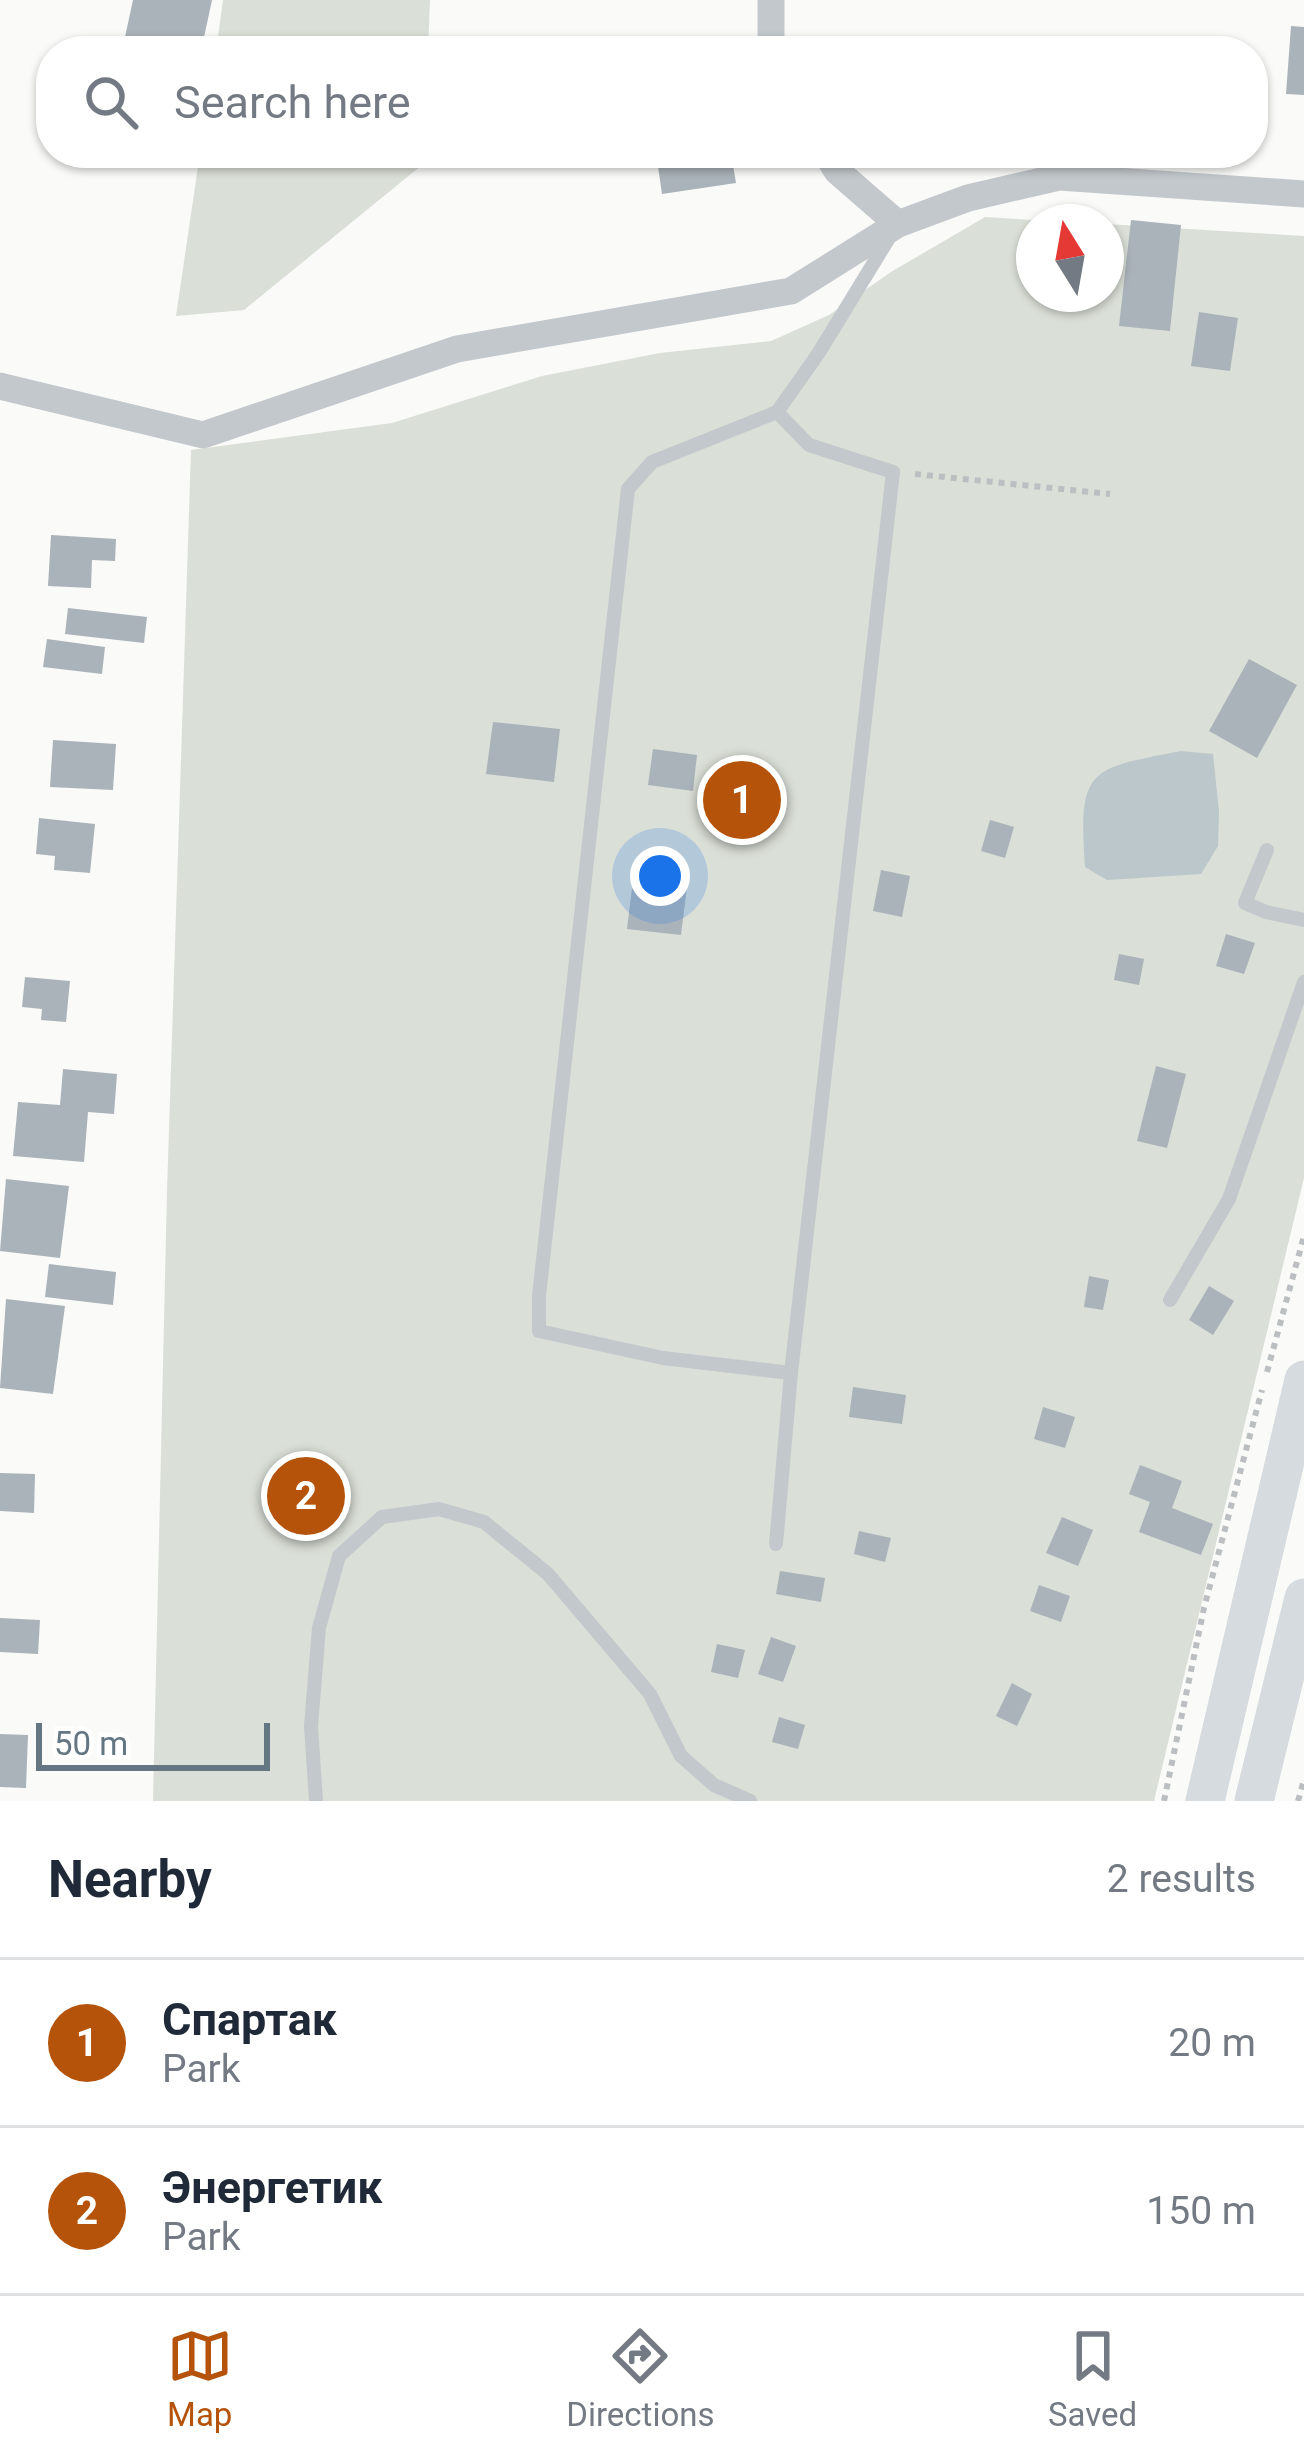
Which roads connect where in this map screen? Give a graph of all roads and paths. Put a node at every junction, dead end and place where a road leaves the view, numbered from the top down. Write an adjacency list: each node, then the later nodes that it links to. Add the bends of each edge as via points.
1 (771, 0): 2 (street)
2 (771, 36)
3 (835, 168): 5 (street)
4 (1304, 194): 5 (street, via 1059,177 968,197)
5 (898, 224): 6 (street, via 791,291 457,349 203,435); 7 (lane)
6 (0, 386)
7 (777, 412): 8 (lane, via 809,445); 15 (lane, via 652,462 628,489 539,1331 663,1358)
8 (893, 472): 9 (path); 15 (lane)
9 (1110, 494)
10 (1267, 850): 11 (lane, via 1245,903)
11 (1304, 920)
12 (1304, 982): 14 (lane, via 1228,1199)
13 (1304, 1236): 22 (path, via 1204,1608)
14 (1170, 1300)
15 (791, 1372): 17 (lane)
16 (1304, 1380): 23 (main road)
17 (776, 1544)
18 (1304, 1598): 24 (main road)
19 (1304, 1780): 25 (path)
20 (316, 1801): 21 (lane, via 311,1726 319,1628 339,1556 382,1517 440,1509 484,1522 548,1574 650,1694 681,1756 714,1785)
21 (750, 1801)
22 (1164, 1801)
23 (1205, 1801)
24 (1254, 1801)
25 (1298, 1801)

